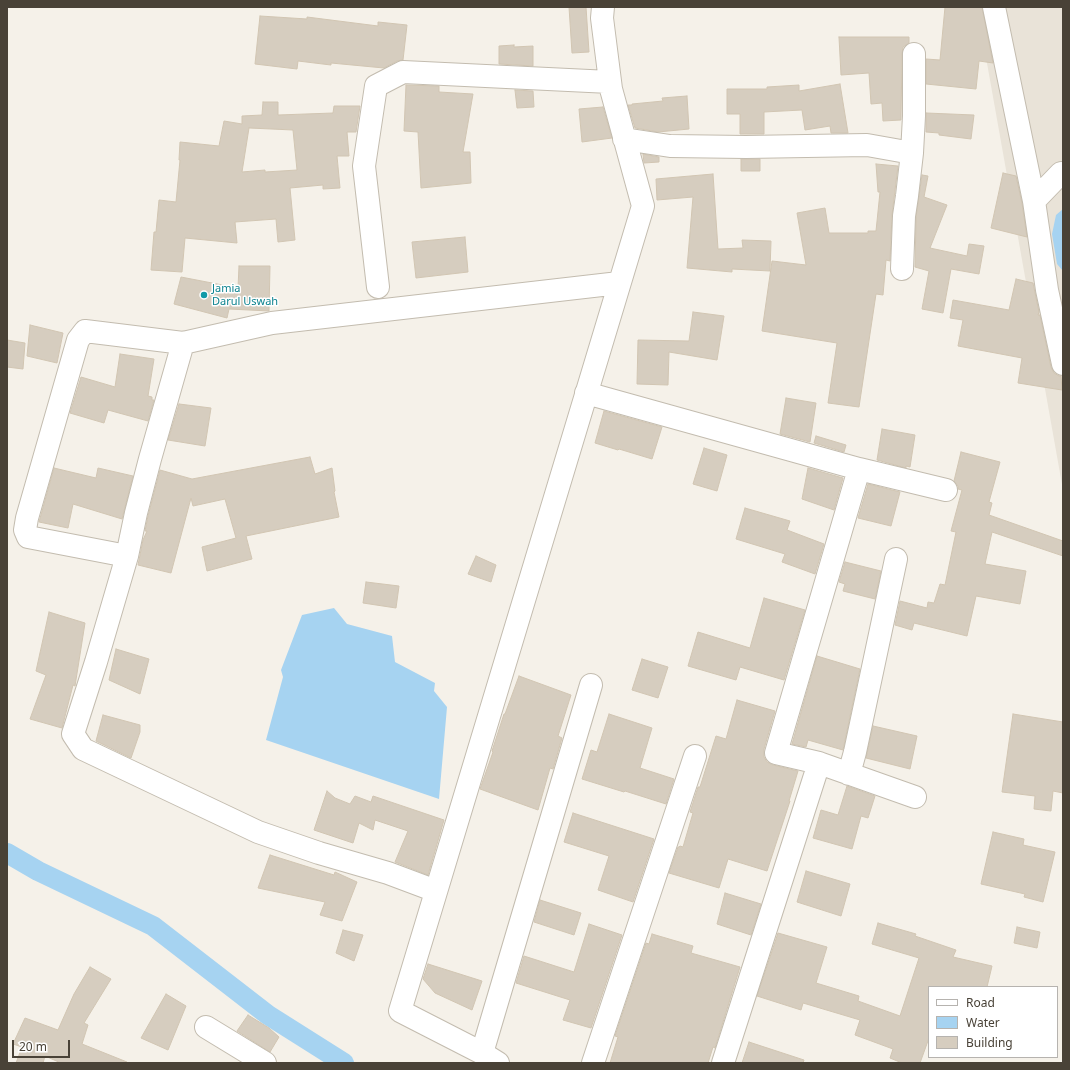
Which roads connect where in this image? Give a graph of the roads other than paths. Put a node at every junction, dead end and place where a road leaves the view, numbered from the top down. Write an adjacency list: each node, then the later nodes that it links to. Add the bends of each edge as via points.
1 (603, 7): 4 (street, via 602,18)
2 (994, 7): 8 (street)
3 (914, 54): 6 (street)
4 (610, 82): 5 (street); 11 (street, via 403,72 376,86 364,166)
5 (624, 139): 6 (street, via 670,146 867,146); 10 (street, via 643,206)
6 (912, 153): 9 (street, via 904,216)
7 (1063, 174): 8 (street, via 1061,173)
8 (1034, 201): 13 (street, via 1047,290)
9 (902, 269)
10 (619, 284): 12 (street, via 272,323); 14 (street)
11 (378, 287)
12 (183, 343): 17 (street, via 150,459); 17 (street, via 85,330 78,340 27,518 25,530 28,536)
13 (1063, 364)
14 (586, 393): 15 (street); 24 (street)
15 (859, 469): 16 (street); 21 (street, via 776,753)
16 (946, 490)
17 (127, 556): 24 (street, via 73,734 83,748 258,832)
18 (896, 558): 22 (street)
19 (591, 685): 26 (street)
20 (695, 756): 28 (street)
21 (819, 763): 22 (street); 29 (street)
22 (849, 774): 23 (street)
23 (915, 797)
24 (436, 891): 26 (street, via 400,1011)
25 (206, 1027): 27 (street)
26 (490, 1058)
27 (265, 1063)
28 (593, 1063)
29 (724, 1063)

